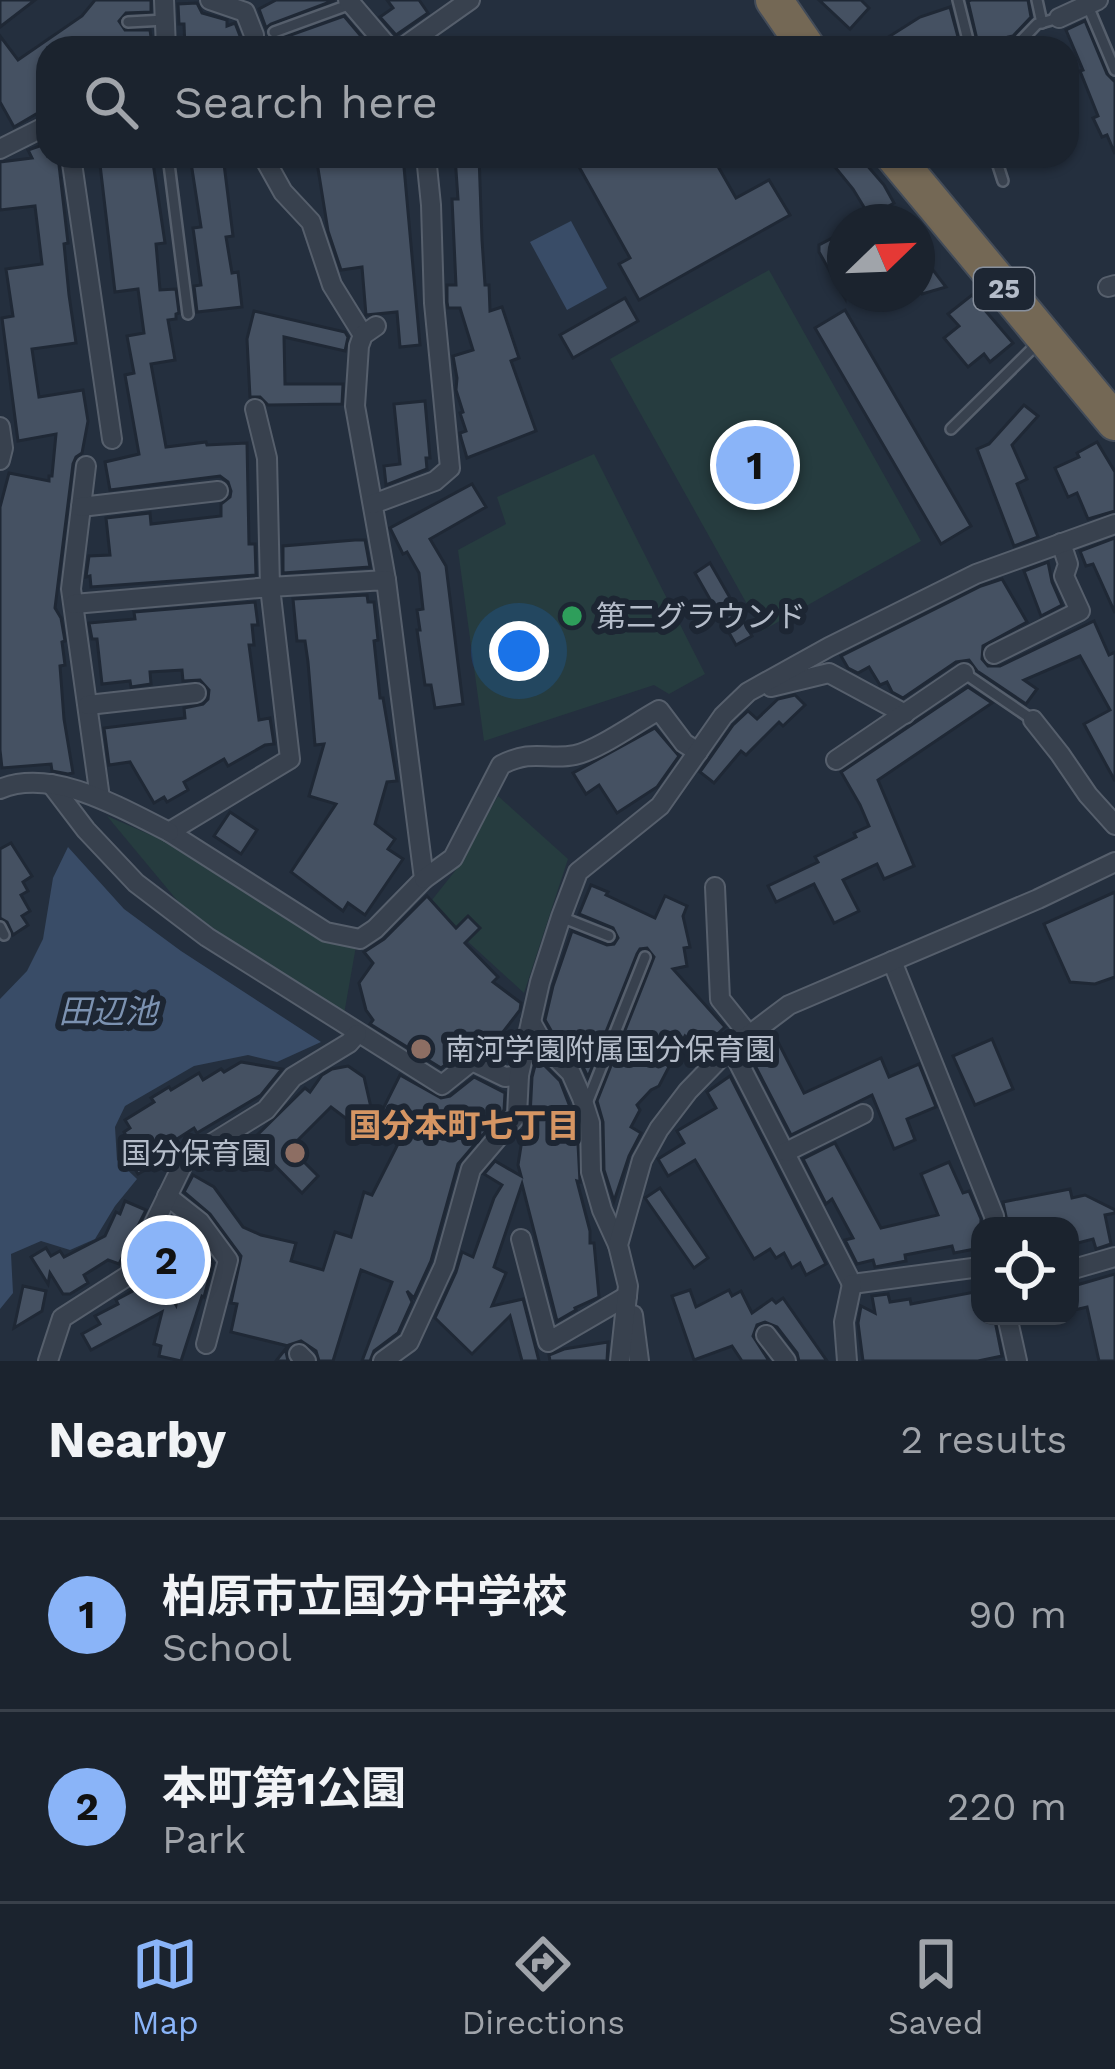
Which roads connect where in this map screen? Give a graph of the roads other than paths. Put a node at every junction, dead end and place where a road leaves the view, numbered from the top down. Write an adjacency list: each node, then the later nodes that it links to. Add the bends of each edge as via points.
1 (210, 0): 12 (street, via 245,12)
2 (470, 0): 14 (street)
3 (774, 0): 15 (highway)
4 (958, 0): 16 (lane)
5 (1037, 0): 9 (lane)
6 (350, 2): 11 (lane); 13 (street)
7 (1093, 3): 9 (street); 18 (lane)
8 (165, 10): 10 (lane)
9 (1051, 20): 17 (lane)
10 (128, 22)
11 (274, 32)
12 (254, 36)
13 (379, 36)
14 (418, 36)
15 (799, 36)
16 (967, 36)
17 (1025, 36)
18 (1115, 70)
19 (36, 131): 20 (street)
20 (0, 149)
21 (73, 168): 34 (street)
22 (170, 168): 28 (lane)
23 (270, 168): 38 (street, via 311,222 332,285 369,330 359,346 356,406)
24 (427, 168): 38 (street, via 450,468)
25 (904, 168): 29 (highway, 25)
26 (999, 168): 27 (lane)
27 (1003, 181)
28 (188, 314)
29 (1044, 337): 31 (highway, 25); 33 (lane)
30 (256, 409): 43 (street, via 266,458)
31 (1115, 422)
32 (0, 427): 35 (street)
33 (951, 429)
34 (112, 439)
35 (0, 460)
36 (86, 466): 39 (street)
37 (218, 491): 39 (street)
38 (373, 504): 42 (street)
39 (81, 507): 44 (street)
40 (1115, 524): 41 (street)
41 (1061, 543): 45 (street, via 1080,611); 47 (street, via 976,574)
42 (386, 580): 43 (street); 60 (street)
43 (270, 587): 44 (street); 58 (street, via 290,759)
44 (74, 604): 49 (street)
45 (994, 654)
46 (964, 674): 50 (street); 51 (lane)
47 (748, 692): 50 (street, via 829,673); 52 (street)
48 (196, 693): 49 (street)
49 (88, 705): 56 (street)
50 (905, 714): 53 (street)
51 (1033, 720): 57 (street)
52 (698, 752): 60 (street, via 659,710 575,755 515,758 501,765 453,858); 62 (street, via 660,806 578,872)
53 (836, 760)
54 (51, 784): 55 (street); 56 (street); 67 (street, via 136,883)
55 (0, 789)
56 (100, 798): 58 (street)
57 (1115, 825)
58 (169, 832): 60 (street, via 326,932 360,939)
59 (1115, 862): 65 (street)
60 (424, 879)
61 (716, 886): 68 (street, via 720,999)
62 (561, 916): 63 (lane); 66 (street)
63 (609, 936)
64 (645, 957): 71 (lane)
65 (892, 961): 68 (street, via 789,1005); 75 (street)
66 (531, 1022): 70 (street); 71 (street, via 572,1073)
67 (357, 1034): 70 (street, via 442,1085 472,1061); 74 (street, via 293,1077 266,1109 185,1160)
68 (749, 1035): 69 (street)
69 (730, 1048): 73 (street); 77 (street, via 659,1129)
70 (519, 1075): 87 (street, via 517,1115 471,1169 444,1266 409,1342)
71 (585, 1108): 77 (street, via 591,1172)
72 (863, 1114): 73 (street)
73 (786, 1152): 81 (street)
74 (167, 1196): 85 (street, via 228,1260); 86 (street, via 129,1275 62,1318)
75 (994, 1217)
76 (521, 1238): 82 (street, via 548,1342)
77 (618, 1245): 82 (street)
78 (1115, 1258): 80 (street)
79 (971, 1268): 81 (street)
80 (1079, 1268)
81 (852, 1284): 91 (street)
82 (628, 1291): 88 (street); 89 (street)
83 (1009, 1325): 92 (street)
84 (766, 1335): 90 (street)
85 (206, 1344)
86 (48, 1361)
87 (383, 1361)
88 (620, 1361)
89 (639, 1361)
90 (786, 1361)
91 (847, 1361)
92 (1017, 1361)

